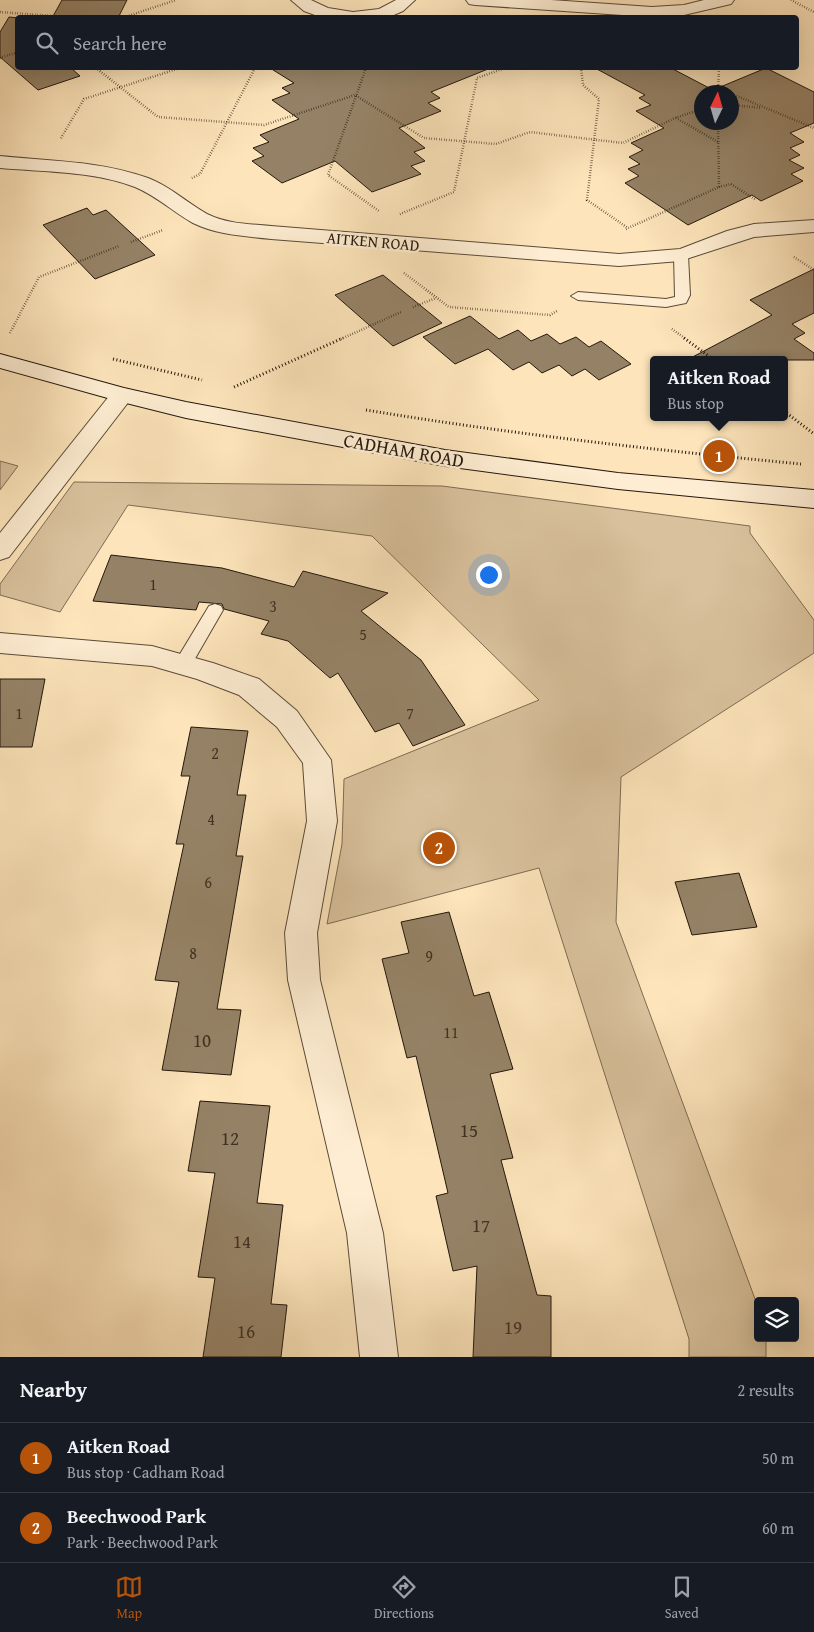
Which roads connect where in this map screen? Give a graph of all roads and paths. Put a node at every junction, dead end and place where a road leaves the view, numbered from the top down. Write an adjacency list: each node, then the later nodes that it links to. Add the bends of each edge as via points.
1 (176, 0): 10 (path)
2 (300, 0): 11 (street)
3 (406, 0): 12 (street, via 392,10)
4 (475, 0): 5 (street, via 652,12 684,10)
5 (725, 0)
6 (791, 0): 8 (path)
7 (0, 12): 9 (path)
8 (814, 12)
9 (40, 15)
10 (131, 15)
11 (331, 15)
12 (371, 15)
13 (15, 53): 14 (path)
14 (0, 58)
15 (98, 70): 23 (path)
16 (174, 70): 23 (path)
17 (254, 70): 30 (path)
18 (365, 70): 24 (path)
19 (495, 70): 34 (path, via 477,78)
20 (581, 70): 33 (path, via 583,85 599,100)
21 (719, 70): 22 (path)
22 (718, 85)
23 (119, 87): 30 (path, via 158,117); 37 (path, via 84,98)
24 (355, 95): 30 (path, via 264,125); 34 (path, via 424,138); 39 (path, via 328,175)
25 (739, 97): 27 (path)
26 (739, 106): 27 (path)
27 (765, 109): 31 (path)
28 (694, 112): 29 (path)
29 (675, 118): 33 (path, via 622,143); 35 (path)
30 (227, 123): 38 (path, via 200,174)
31 (814, 128)
32 (718, 130): 35 (path)
33 (594, 140): 34 (path, via 530,132 496,144); 41 (path, via 587,200)
34 (464, 142): 39 (path, via 454,192)
35 (718, 142): 41 (path, via 719,187)
36 (0, 162): 37 (street, AITKEN ROAD)
37 (44, 167): 38 (street, AITKEN ROAD, via 126,177)
38 (160, 193): 42 (street, AITKEN ROAD, via 198,217 220,226)
39 (390, 219): 43 (path)
40 (814, 226): 45 (street, AITKEN ROAD, via 754,230)
41 (628, 228): 46 (path)
42 (360, 240): 43 (street, AITKEN ROAD); 48 (path)
43 (426, 245): 46 (street, AITKEN ROAD)
44 (119, 246): 52 (path, via 39,277)
45 (681, 254): 46 (street, AITKEN ROAD, via 618,260); 47 (lane, via 681,300 666,304)
46 (570, 256): 48 (path, via 563,308 550,315 449,307)
47 (578, 296)
48 (436, 298): 49 (path)
49 (413, 307)
50 (401, 312): 57 (path, via 234,387)
51 (5, 332): 52 (path)
52 (10, 333): 53 (path)
53 (19, 336)
54 (105, 357): 56 (path)
55 (0, 362): 58 (street, CADHAM ROAD)
56 (206, 381)
57 (243, 389)
58 (122, 395): 63 (street, CADHAM ROAD, via 445,458 618,481); 64 (street)
59 (358, 409): 62 (path, via 618,446)
60 (788, 414): 61 (path)
61 (814, 434)
62 (804, 464)
63 (814, 499)
64 (0, 551)
65 (215, 610): 67 (lane)
66 (0, 643): 67 (street, via 152,656)
67 (183, 664): 68 (street, via 248,687 287,719 317,760 322,821 301,933 304,980 365,1233)
68 (379, 1357)

